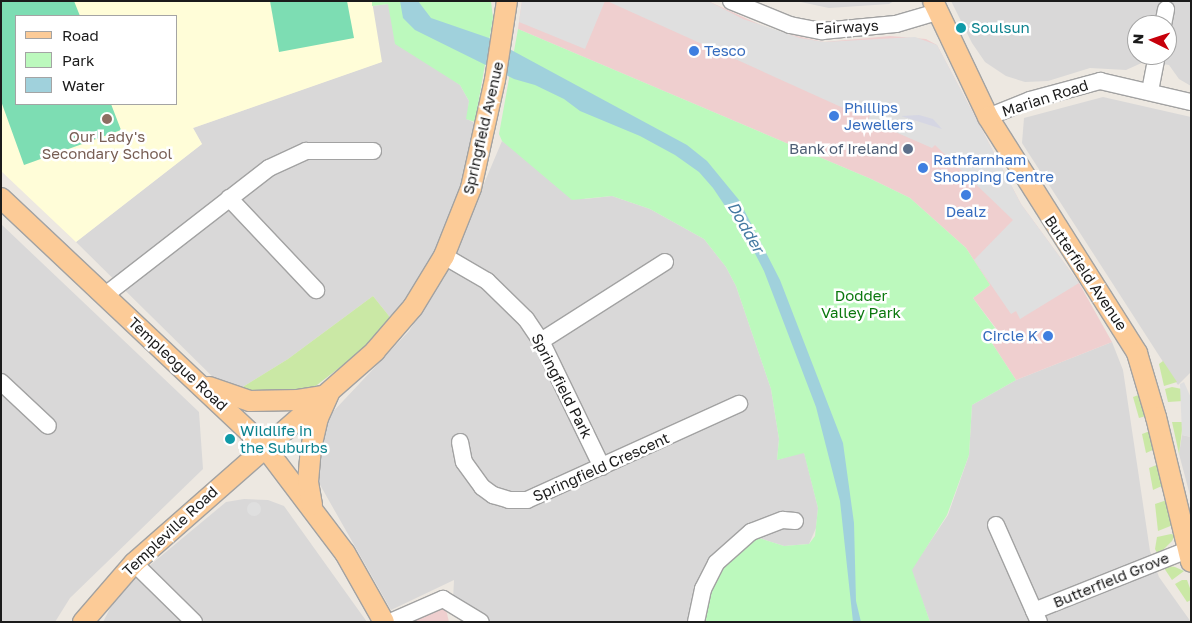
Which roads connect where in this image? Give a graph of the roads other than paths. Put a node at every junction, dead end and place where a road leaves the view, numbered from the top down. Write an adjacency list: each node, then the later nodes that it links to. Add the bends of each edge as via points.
1 (507, 1): 13 (main road, Springfield Avenue, via 495,80 471,188)
2 (731, 1): 3 (street, Fairways, via 790,25 822,31 896,24)
3 (935, 7): 9 (main road, Butterfield Avenue)
4 (1166, 8): 5 (street)
5 (1165, 15)
6 (1155, 65): 7 (street)
7 (1150, 91): 8 (street, Marian Road); 9 (street, Marian Road, via 1100,81 1030,100)
8 (1191, 102)
9 (988, 117): 29 (main road, Butterfield Avenue, via 1137,353 1156,417)
10 (373, 151): 12 (street, via 306,151 269,168)
11 (1, 198): 16 (main road, Templeogue Road)
12 (229, 198): 15 (street); 16 (street)
13 (444, 256): 17 (street, Springfield Park, via 493,286 526,319); 20 (main road, Springfield Avenue, via 394,332)
14 (665, 262): 17 (street)
15 (316, 290)
16 (104, 296): 19 (main road, Templeogue Road)
17 (542, 342): 25 (street, Springfield Park)
18 (1, 382): 22 (street)
19 (198, 384): 20 (main road, via 250,401 298,400); 24 (main road, Templeogue Road)
20 (326, 392): 24 (main road, Springfield Avenue); 26 (main road, via 312,441 308,482)
21 (739, 404): 25 (street, Springfield Crescent)
22 (48, 426)
23 (460, 442): 25 (street, Springfield Crescent, via 464,462 482,487 509,500 527,500)
24 (264, 446): 26 (main road, Templeogue Road); 30 (main road, Templeville Road)
25 (602, 466)
26 (312, 507): 34 (main road, Templeogue Road, via 345,554)
27 (795, 521): 37 (street, via 783,520 751,532 716,563 703,589)
28 (996, 525): 31 (street, Butterfield Grove)
29 (1189, 556): 31 (street, Butterfield Grove)
30 (134, 563): 32 (main road, Templeville Road); 33 (street)
31 (1037, 616)
32 (83, 622)
33 (194, 622)
34 (384, 622)
35 (390, 622): 36 (street, via 443,599)
36 (481, 622)
37 (696, 622)

